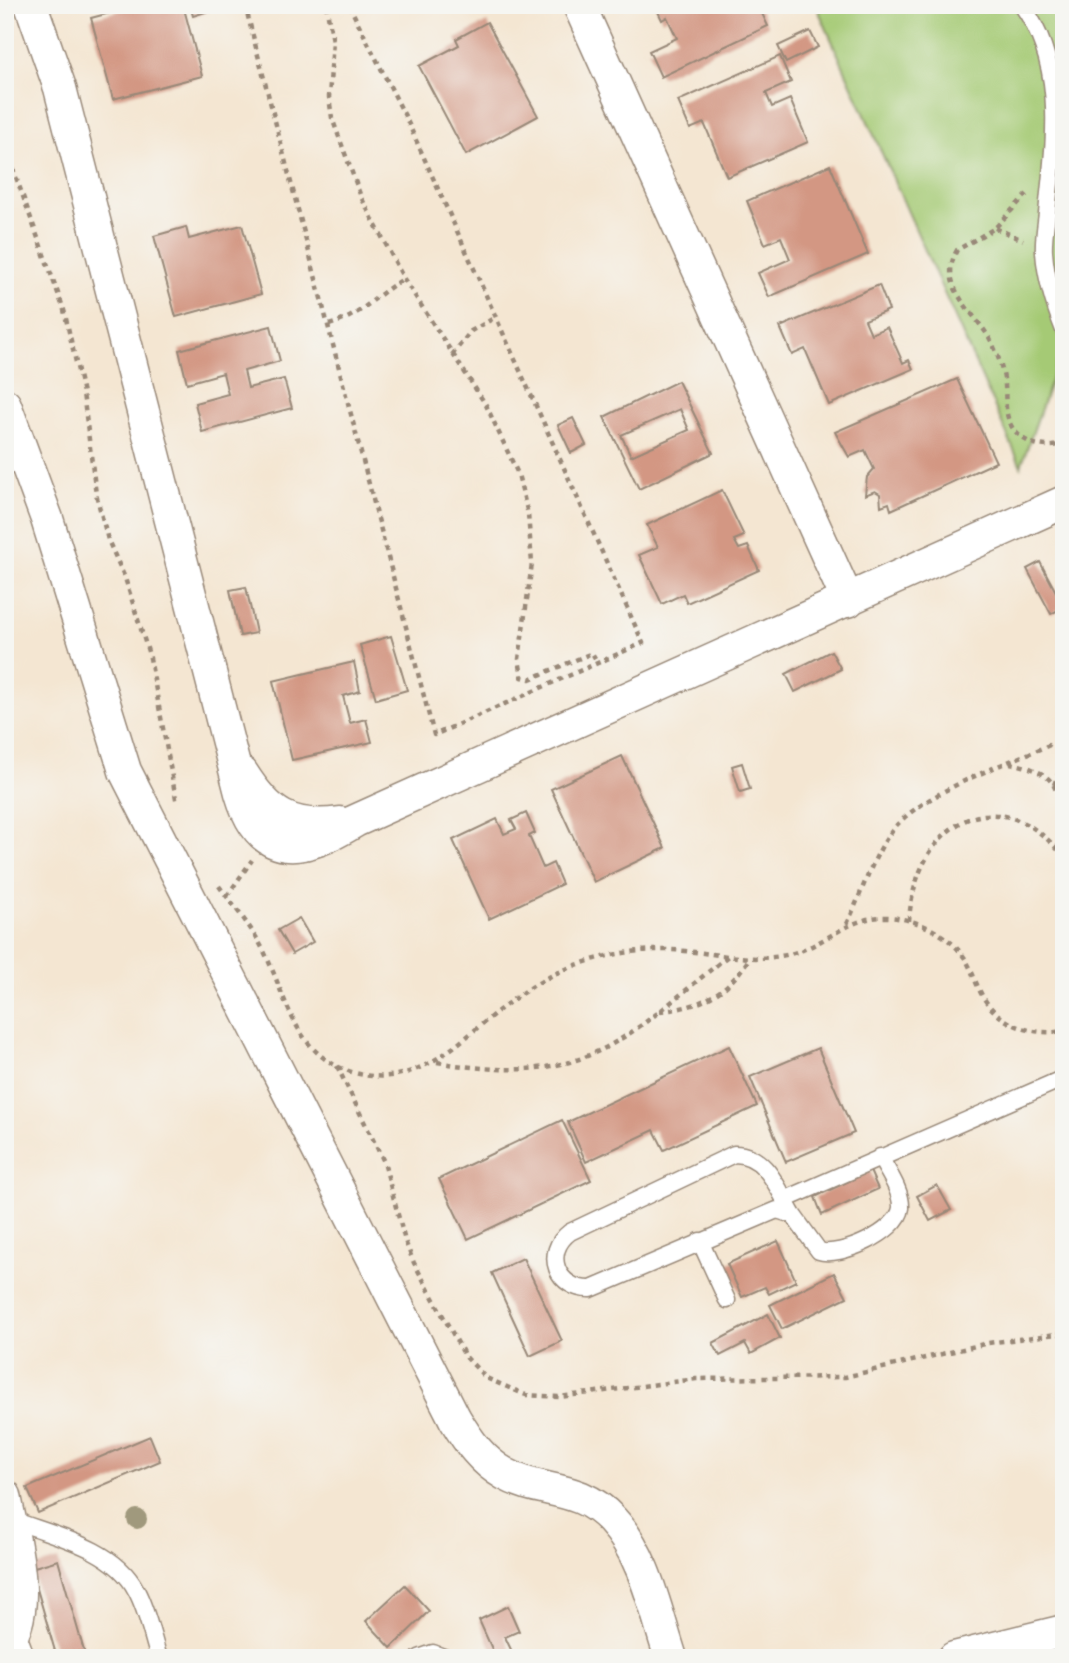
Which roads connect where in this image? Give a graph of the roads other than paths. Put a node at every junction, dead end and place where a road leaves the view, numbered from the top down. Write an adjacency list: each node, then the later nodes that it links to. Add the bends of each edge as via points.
1 (31, 5): 5 (street)
2 (51, 5): 5 (street)
3 (579, 5): 9 (street)
4 (1022, 5): 6 (lane, via 1040,35 1053,78 1056,122 1044,250)
5 (60, 88): 10 (street)
6 (1064, 330)
7 (5, 405): 24 (street, via 47,519 125,771 455,1419 485,1460 507,1475 576,1494 612,1519 635,1557)
8 (1064, 502): 9 (street)
9 (848, 601): 11 (street)
10 (234, 757): 11 (street, via 261,799 284,819 313,825); 11 (street, via 248,816 266,839 297,846 332,835)
11 (355, 821)
12 (1064, 1078): 13 (lane)
13 (880, 1157): 14 (lane); 15 (lane, via 900,1200 898,1217 887,1230 827,1254 813,1245)
14 (784, 1200): 15 (lane); 16 (lane, via 760,1161 743,1154 725,1157 570,1233 557,1246 555,1265 572,1287 591,1289)
15 (793, 1215): 16 (lane, via 769,1211)
16 (700, 1241): 17 (lane)
17 (727, 1300)
18 (7, 1508): 20 (street, via 21,1604); 21 (lane, via 93,1551 124,1573 137,1590)
19 (1064, 1631): 25 (street)
20 (16, 1643)
21 (159, 1658)
22 (419, 1658): 23 (lane, via 433,1653)
23 (446, 1658)
24 (671, 1658)
25 (954, 1658)

